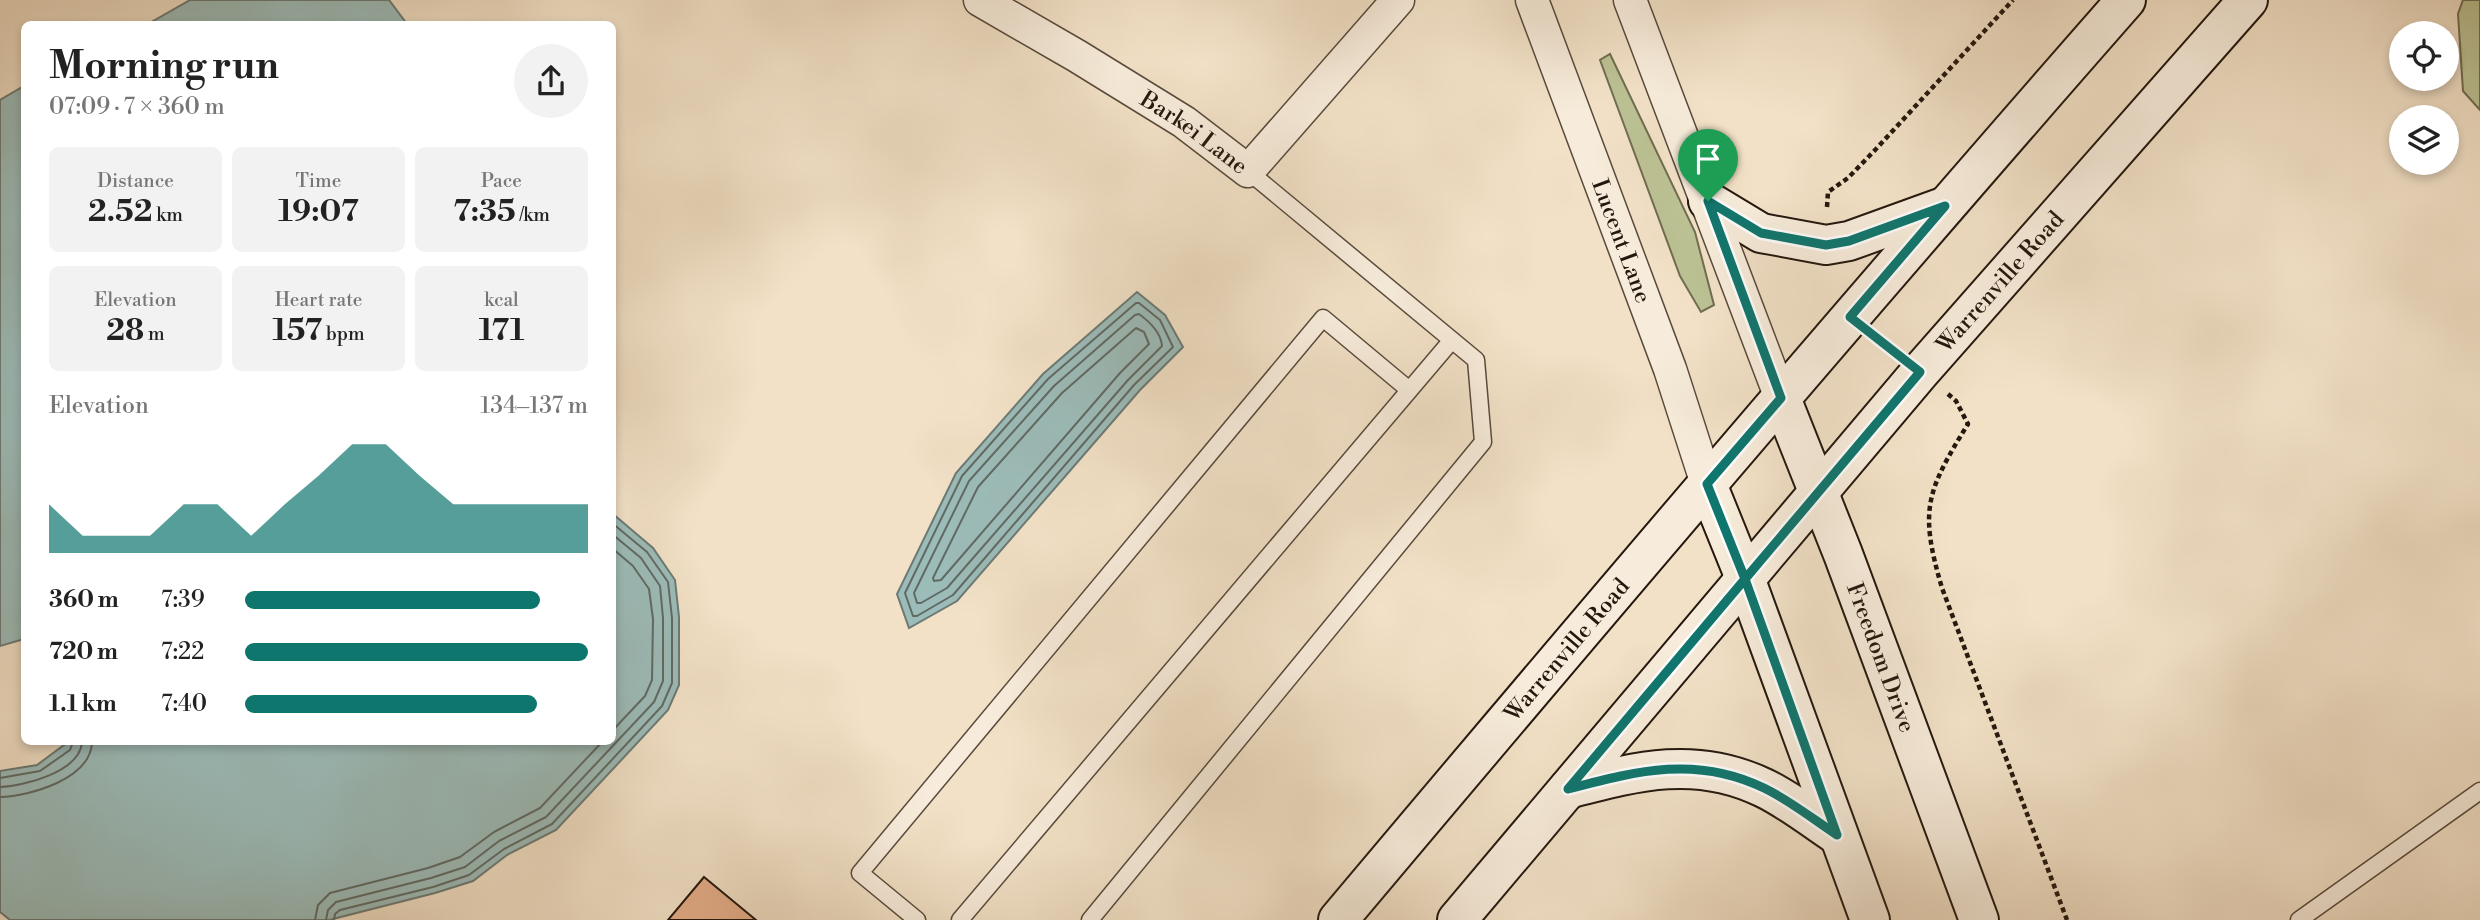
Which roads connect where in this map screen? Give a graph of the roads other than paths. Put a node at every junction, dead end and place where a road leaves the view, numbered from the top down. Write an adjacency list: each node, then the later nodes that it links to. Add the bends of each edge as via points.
1 (980, 0): 7 (street, Barkei Lane, via 1184,122)
2 (1398, 0): 7 (street, Barkei Lane)
3 (1532, 0): 13 (street, Lucent Lane, via 1670,369)
4 (1630, 0): 8 (street)
5 (2126, 0): 9 (main road, Warrenville Road)
6 (2248, 0): 14 (main road, Warrenville Road)
7 (1248, 171): 10 (lane)
8 (1708, 201): 9 (main road, via 1761,233 1826,245); 12 (street)
9 (1945, 206): 12 (main road, Warrenville Road)
10 (1452, 340): 11 (lane); 21 (lane, via 1476,360 1483,442)
11 (1408, 390): 19 (lane, via 1323,318 860,873); 20 (lane)
12 (1781, 398): 13 (main road, Warrenville Road); 14 (main road, Freedom Drive)
13 (1707, 484): 15 (main road); 22 (main road, Warrenville Road)
14 (1819, 491): 15 (main road, Warrenville Road); 25 (main road, Freedom Drive)
15 (1745, 579): 16 (main road, Warrenville Road); 18 (main road)
16 (1568, 789): 18 (main road, via 1666,767 1715,771 1763,788); 23 (main road, Warrenville Road)
17 (2480, 791): 26 (lane)
18 (1837, 835): 24 (main road)
19 (917, 920)
20 (960, 920)
21 (1090, 920)
22 (1338, 920)
23 (1457, 920)
24 (1870, 920)
25 (1979, 920)
26 (2299, 920)

